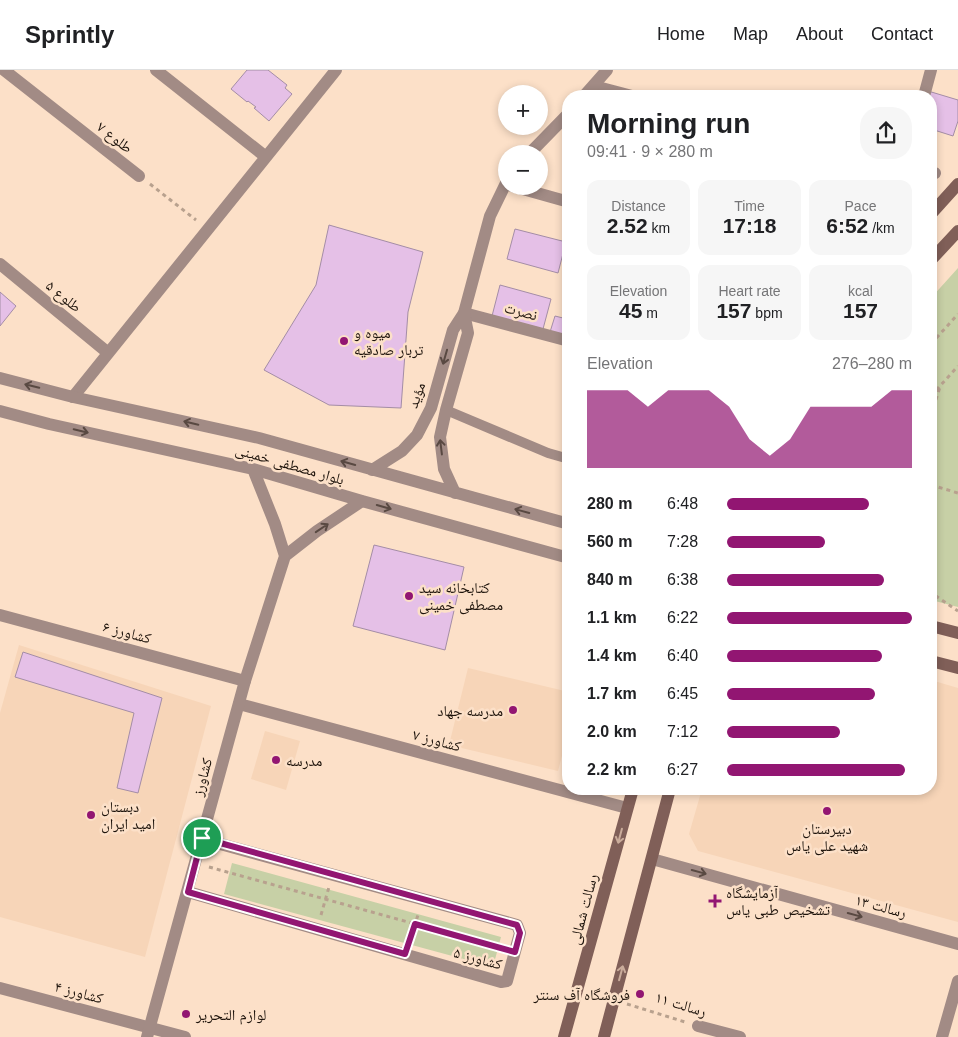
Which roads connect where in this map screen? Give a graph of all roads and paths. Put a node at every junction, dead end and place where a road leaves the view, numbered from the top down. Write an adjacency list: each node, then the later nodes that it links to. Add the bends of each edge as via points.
1 (4, 70): 13 (street, طلوع ۷)
2 (156, 70): 12 (street)
3 (336, 70): 12 (street)
4 (607, 70): 6 (street)
5 (931, 70): 9 (street)
6 (594, 86): 7 (street); 8 (street)
7 (590, 90)
8 (609, 90)
9 (926, 90)
10 (562, 119): 11 (street)
11 (538, 145)
12 (266, 157): 19 (street)
13 (139, 176): 19 (path)
14 (958, 184): 18 (main road)
15 (501, 195): 23 (street, مؤید, via 490,216)
16 (545, 195): 17 (street)
17 (562, 200)
18 (937, 207)
19 (208, 229): 27 (street)
20 (958, 231): 21 (main road)
21 (937, 254)
22 (0, 264): 27 (street, طلوع ۵)
23 (464, 313): 26 (street, نصرت); 36 (street, مؤید, via 468,333); 39 (street, مؤید, one-way to 39, via 453,330 431,408 417,435 402,451)
24 (958, 314): 25 (path)
25 (937, 337)
26 (562, 339)
27 (107, 352): 34 (street)
28 (958, 366): 29 (path)
29 (956, 370): 31 (path)
30 (0, 378): 34 (street, بلوار مصطفی خمینی, one-way to 30)
31 (940, 386): 32 (path); 33 (path)
32 (937, 389)
33 (937, 396)
34 (73, 397): 39 (street, بلوار مصطفی خمینی, one-way to 34, via 259,438)
35 (0, 410): 38 (street, بلوار مصطفی خمینی, one-way to 38, via 49,424)
36 (446, 410): 37 (lane); 41 (street, مؤید, one-way to 36, via 444,469 440,437)
37 (562, 457)
38 (253, 469): 43 (street, بلوار مصطفی خمینی); 45 (street, via 276,524)
39 (372, 470): 41 (street, بلوار مصطفی خمینی)
40 (937, 487): 42 (path)
41 (455, 493): 44 (street, بلوار مصطفی خمینی, one-way to 41)
42 (958, 493)
43 (362, 501): 45 (street, one-way to 43); 46 (street, بلوار مصطفی خمینی, one-way to 46)
44 (562, 522)
45 (284, 556): 54 (street, کشاورز)
46 (562, 556)
47 (937, 597): 48 (path)
48 (958, 611)
49 (0, 615): 54 (street, کشاورز ۶)
50 (937, 628): 51 (main road)
51 (958, 633)
52 (937, 663): 53 (main road)
53 (958, 668)
54 (245, 681): 55 (street, کشاورز)
55 (239, 704): 56 (street, کشاورز ۷); 61 (street, کشاورز)
56 (562, 791)
57 (578, 795): 60 (street, کشاورز ۷)
58 (631, 795): 60 (main road, رسالت شمالی)
59 (668, 795): 62 (main road)
60 (627, 808): 79 (main road, رسالت شمالی, one-way to 79)
61 (202, 838): 63 (street, کشاورز); 64 (street, کشاورز ۵)
62 (652, 859): 70 (street, رسالت ۱۳, one-way to 70); 75 (main road, one-way to 62)
63 (195, 863): 65 (street, کشاورز); 66 (path)
64 (333, 874): 66 (path); 67 (street, کشاورز ۵)
65 (188, 892): 69 (street, کشاورز ۵); 77 (street, کشاورز)
66 (326, 899): 68 (path); 69 (path)
67 (423, 899): 68 (path); 71 (street, کشاورز ۵, via 517,925 520,933)
68 (415, 924): 71 (path); 72 (path)
69 (317, 929): 72 (street, کشاورز ۵)
70 (958, 944)
71 (515, 952): 72 (street, کشاورز ۵, via 504,982)
72 (405, 954)
73 (958, 982): 82 (street)
74 (0, 988): 77 (street, کشاورز ۴)
75 (614, 1000): 76 (path, رسالت ۱۱); 80 (main road)
76 (698, 1026): 81 (street, رسالت ۱۱)
77 (148, 1032): 78 (street, کشاورز ۴)
78 (185, 1037)
79 (564, 1037)
80 (604, 1037)
81 (740, 1037)
82 (942, 1037)

